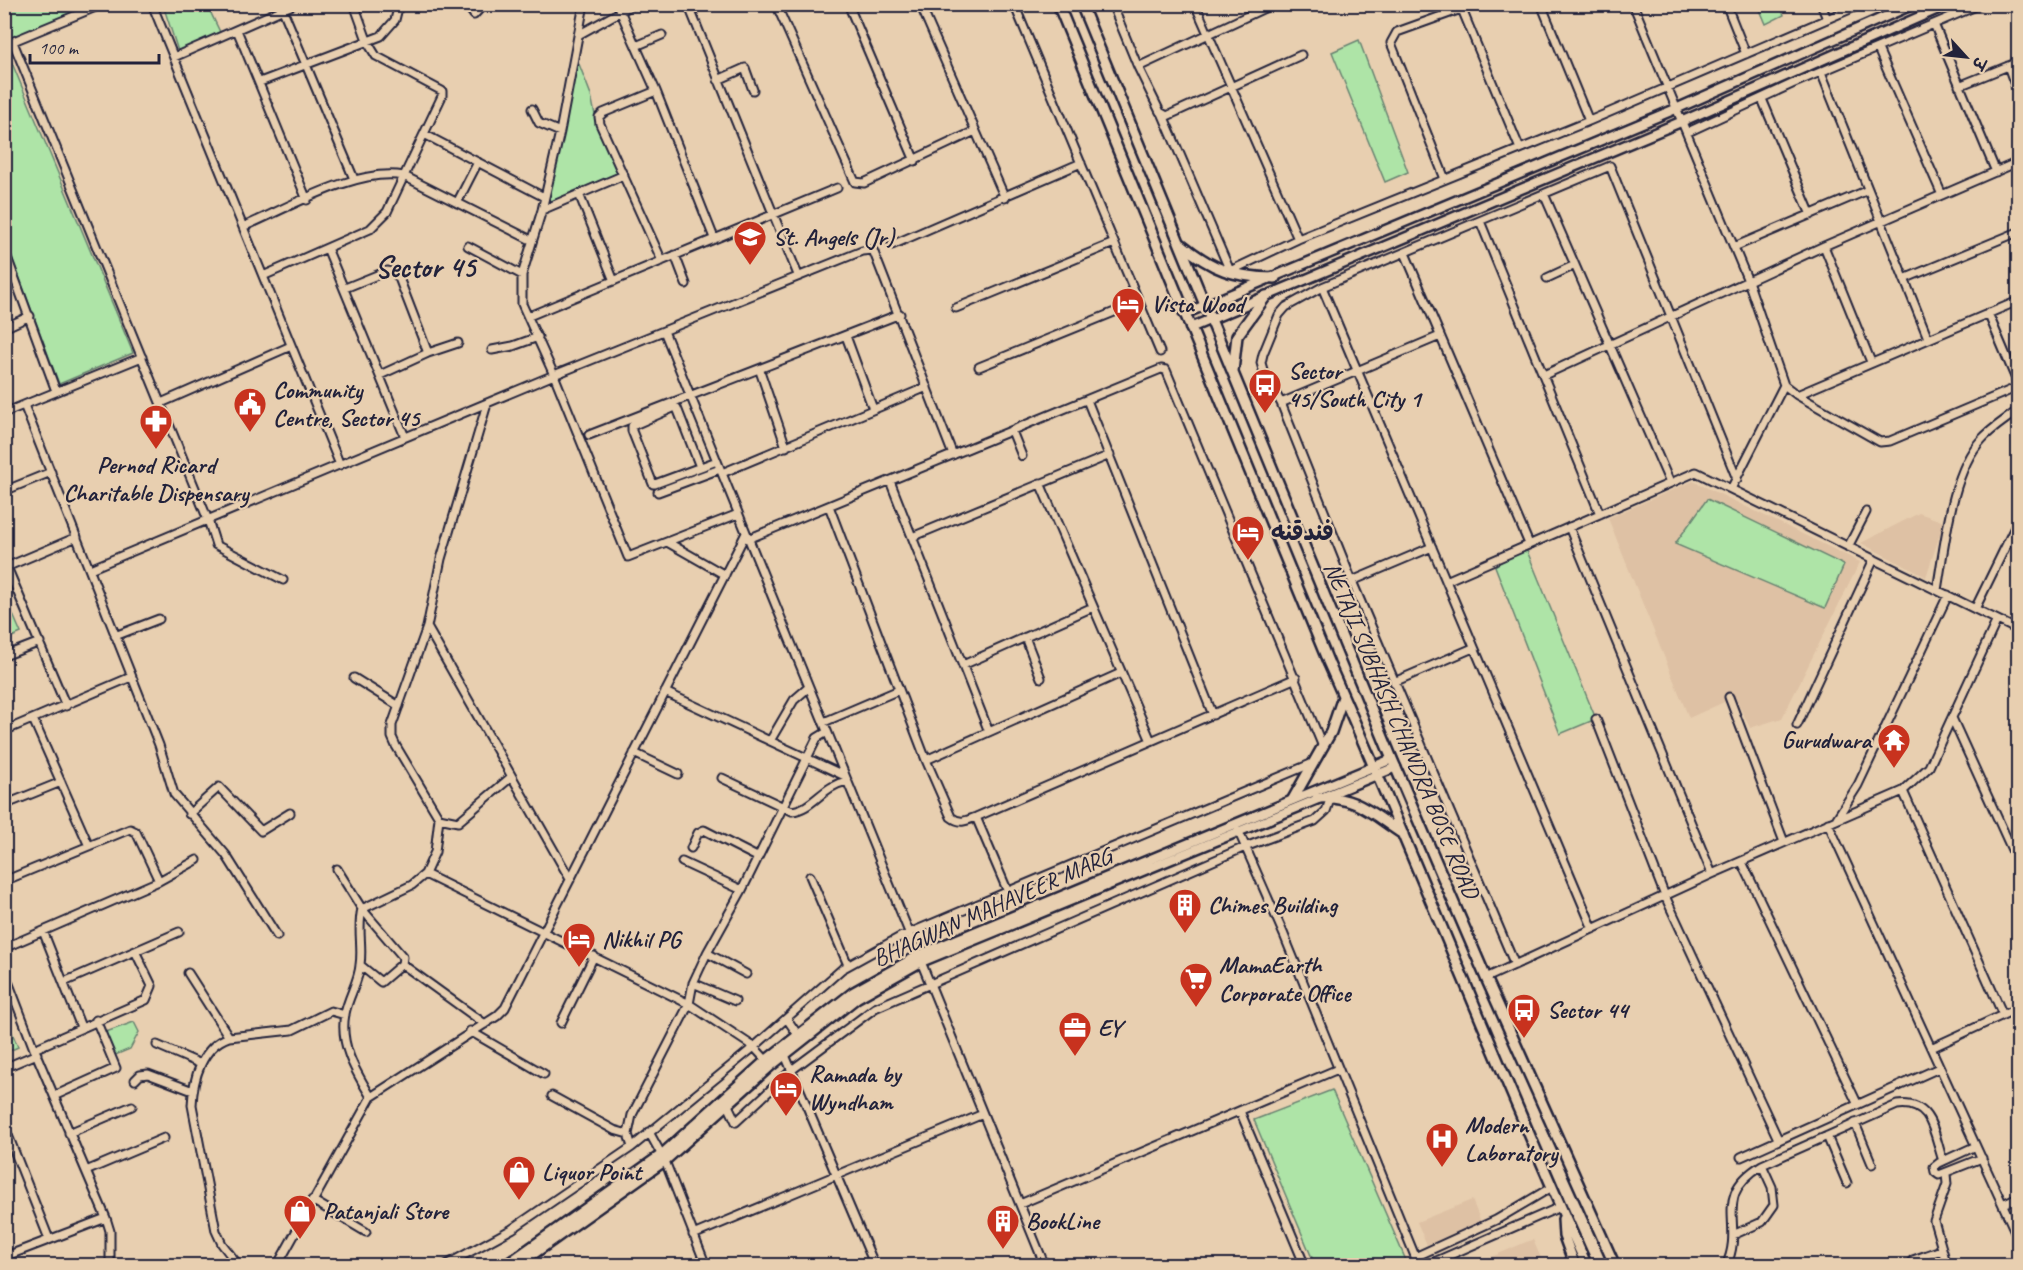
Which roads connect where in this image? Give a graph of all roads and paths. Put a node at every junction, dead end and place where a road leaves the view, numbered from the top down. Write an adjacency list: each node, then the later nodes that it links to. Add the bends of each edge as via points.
1 (103, 4): 38 (street)
2 (152, 4): 45 (street)
3 (295, 4): 31 (street)
4 (354, 4): 39 (street)
5 (399, 4): 39 (street, via 389,28)
6 (466, 4): 7 (street, via 474,15)
7 (484, 4)
8 (584, 4): 35 (street)
9 (634, 4): 30 (street)
10 (688, 4): 51 (street)
11 (776, 4): 70 (street, via 850,177 858,184 864,183)
12 (848, 4): 70 (street)
13 (920, 4): 65 (street)
14 (1014, 4): 73 (street)
15 (1058, 4): 128 (main road, NETAJI SUBHASH CHANDRA BOSE ROAD)
16 (1081, 4): 98 (main road, NETAJI SUBHASH CHANDRA BOSE ROAD)
17 (1112, 4): 49 (street)
18 (1195, 4): 37 (street)
19 (1273, 4): 28 (street)
20 (1541, 4): 64 (street)
21 (1633, 4): 54 (street)
22 (1726, 4): 43 (street)
23 (1821, 4): 32 (street)
24 (1862, 4): 32 (street)
25 (1914, 4): 60 (street)
26 (1949, 4): 63 (street)
27 (1981, 4): 33 (street)
28 (1262, 7): 37 (street)
29 (1461, 7): 69 (street); 78 (street, via 1398,32 1391,43)
30 (619, 8): 35 (street); 41 (street)
31 (283, 10): 34 (street); 47 (street)
32 (1827, 19): 43 (street)
33 (1934, 24): 42 (street); 55 (street)
34 (237, 30): 45 (street); 52 (street)
35 (580, 34): 66 (street)
36 (662, 35): 41 (street)
37 (1208, 36): 49 (street); 53 (street)
38 (13, 42): 40 (street); 146 (street)
39 (368, 43): 47 (street); 68 (street, via 383,61 442,91)
40 (4, 45)
41 (636, 46): 57 (street)
42 (1878, 49): 50 (street); 83 (street)
43 (1746, 54): 54 (street)
44 (1301, 55): 53 (street)
45 (174, 57): 93 (street)
46 (2019, 62): 48 (street)
47 (306, 64): 52 (street); 77 (street)
48 (2008, 66): 55 (street); 58 (street)
49 (1138, 67): 62 (street)
50 (1821, 72): 59 (street); 80 (street)
51 (718, 80): 56 (street, via 745,68); 89 (street)
52 (260, 82): 86 (street)
53 (1231, 86): 62 (street); 96 (street)
54 (1667, 86): 60 (street); 64 (street)
55 (1959, 86): 74 (street)
56 (753, 90)
57 (656, 91): 75 (street, via 599,117); 95 (street)
58 (2019, 93)
59 (1762, 99): 67 (street); 90 (street)
60 (1678, 108): 63 (street); 113 (street)
61 (532, 109): 66 (street, via 539,123)
62 (1163, 115): 96 (street, via 1230,271)
63 (1683, 121): 67 (street); 121 (street)
64 (1589, 122): 69 (street)
65 (975, 131): 70 (street); 85 (street)
66 (560, 132): 84 (street)
67 (1688, 132): 104 (street)
68 (424, 134): 71 (street); 76 (street)
69 (1520, 149): 78 (street)
70 (915, 161)
71 (478, 162): 84 (street); 87 (street)
72 (2019, 162): 74 (street)
73 (1081, 163): 85 (street); 99 (street)
74 (1996, 171): 83 (street)
75 (624, 175): 81 (street); 108 (street)
76 (404, 176): 77 (street, via 388,173); 87 (street); 103 (street, via 380,222)
77 (354, 179): 86 (street)
78 (1445, 179): 96 (street)
79 (837, 188): 89 (street)
80 (1869, 190): 90 (street); 92 (street)
81 (579, 194): 88 (street); 116 (street)
82 (1544, 194): 91 (street); 109 (street); 131 (street, via 1610,166)
83 (1942, 195): 92 (street)
84 (544, 197): 88 (street)
85 (1005, 198): 100 (street)
86 (307, 200): 93 (street)
87 (457, 203): 97 (street)
88 (542, 210): 97 (street)
89 (773, 214): 95 (street); 111 (street)
90 (1811, 215): 104 (street)
91 (1480, 221): 106 (street); 154 (street)
92 (1881, 222): 102 (street); 115 (street)
93 (243, 227): 112 (street)
94 (2019, 232): 115 (street)
95 (714, 238): 107 (street)
96 (1298, 239)
97 (531, 240): 110 (street)
98 (1179, 242): 113 (main road, via 1226,273); 124 (main road, NETAJI SUBHASH CHANDRA BOSE ROAD)
99 (1114, 243): 123 (street); 125 (street)
100 (892, 245)
101 (468, 246): 110 (street)
102 (1824, 246): 117 (street); 147 (street)
103 (327, 248): 112 (street); 119 (street)
104 (1734, 248): 117 (street)
105 (4, 249): 129 (street)
106 (1405, 253): 120 (street); 137 (street)
107 (675, 255): 108 (street); 118 (street)
108 (662, 261): 116 (street)
109 (1575, 265): 114 (street); 141 (street)
110 (522, 275): 130 (street, via 522,304)
111 (798, 275): 127 (street, via 873,250); 135 (street)
112 (263, 276): 142 (street)
113 (1275, 278): 124 (street)
114 (1547, 278)
115 (1904, 279): 139 (street)
116 (614, 280): 130 (street)
117 (1748, 281): 131 (street); 155 (street)
118 (686, 284)
119 (345, 288): 145 (street, via 387,271 394,272); 152 (street)
120 (1322, 288): 149 (street); 163 (street, via 1286,307 1263,354 1264,373)
121 (1266, 296): 132 (street); 151 (main road, via 1237,336)
122 (2019, 300): 126 (street)
123 (1139, 302): 144 (street); 148 (street)
124 (1206, 307): 128 (street); 132 (main road, NETAJI SUBHASH CHANDRA BOSE ROAD)
125 (956, 308)
126 (1988, 313): 139 (street); 156 (street)
127 (900, 314): 136 (street); 157 (street)
128 (1184, 314): 134 (main road, NETAJI SUBHASH CHANDRA BOSE ROAD)
129 (30, 316): 133 (street); 158 (street)
130 (528, 316): 138 (street)
131 (1672, 318): 141 (street); 181 (street)
132 (1211, 319): 134 (street); 151 (main road, NETAJI SUBHASH CHANDRA BOSE ROAD)
133 (4, 328)
134 (1190, 328): 232 (main road, NETAJI SUBHASH CHANDRA BOSE ROAD)
135 (664, 331): 153 (street); 160 (street)
136 (846, 336): 150 (street); 166 (street)
137 (1440, 336): 149 (street); 199 (street)
138 (538, 337): 143 (street); 153 (street)
139 (1928, 338): 147 (street)
140 (458, 343): 145 (street)
141 (1610, 345): 154 (street); 184 (street)
142 (291, 346): 162 (street); 177 (street)
143 (492, 350)
144 (1160, 352)
145 (428, 353): 152 (street)
146 (142, 357): 158 (street); 162 (street)
147 (1871, 362): 159 (street)
148 (979, 367)
149 (1356, 370): 163 (street); 200 (street)
150 (760, 371): 160 (street); 172 (street)
151 (1233, 373): 252 (main road, NETAJI SUBHASH CHANDRA BOSE ROAD)
152 (380, 375): 171 (street)
153 (554, 375): 164 (street); 198 (street, via 628,557)
154 (1544, 375): 191 (street)
155 (1784, 385): 159 (street); 181 (street)
156 (2019, 386): 159 (street, via 1880,442)
157 (927, 387): 166 (street); 173 (street)
158 (56, 390): 165 (street)
159 (1797, 395)
160 (691, 396): 170 (street); 176 (street)
161 (1087, 400): 169 (street); 174 (street); 227 (street, via 1161,369 1169,373)
162 (161, 403): 192 (street)
163 (1281, 403): 207 (street)
164 (487, 404): 171 (street); 215 (street, via 441,559)
165 (24, 405): 168 (street); 180 (street)
166 (873, 409): 172 (street)
167 (2019, 410): 209 (street, via 1982,438 1970,455 1956,496)
168 (4, 413)
169 (1012, 431): 173 (street); 175 (street)
170 (589, 435)
171 (405, 437): 177 (street)
172 (786, 447): 179 (street)
173 (953, 455): 182 (street)
174 (1110, 455): 183 (street); 236 (street)
175 (1022, 456)
176 (717, 461): 178 (street); 179 (street)
177 (340, 465): 192 (street)
178 (700, 467): 178 (street, via 652,484 632,426 677,408)
179 (721, 471): 187 (street); 190 (street)
180 (51, 472): 186 (street); 196 (street)
181 (1737, 479): 185 (street)
182 (890, 481): 188 (street); 197 (street)
183 (1040, 483): 197 (street); 211 (street)
184 (1670, 483): 185 (street, via 1696,472); 191 (street)
185 (1731, 489): 201 (street)
186 (4, 491)
187 (658, 492)
188 (829, 506): 195 (street); 230 (street)
189 (1866, 512): 201 (street)
190 (738, 514): 195 (street); 198 (street)
191 (1600, 514): 194 (street)
192 (208, 520): 204 (street); 206 (street, via 216,545)
193 (2019, 521): 212 (street)
194 (1569, 527): 199 (street); 286 (street)
195 (747, 536): 205 (street); 229 (street)
196 (77, 537): 203 (street); 204 (street)
197 (912, 537): 222 (street)
198 (667, 542): 205 (street)
199 (1529, 544): 208 (street)
200 (1432, 547): 207 (street); 208 (street)
201 (1848, 547): 202 (street)
202 (1874, 559): 209 (street); 241 (street)
203 (6, 567): 219 (street)
204 (90, 569): 217 (street)
205 (725, 575): 231 (street)
206 (283, 580)
207 (1352, 581): 228 (street)
208 (1446, 581): 220 (street)
209 (1937, 590): 210 (street)
210 (1948, 595): 212 (street); 269 (street, via 1858,785)
211 (1093, 607): 218 (street); 223 (street)
212 (1975, 609): 214 (street)
213 (159, 619): 217 (street)
214 (1997, 620): 216 (street); 237 (street)
215 (427, 627): 235 (street); 256 (street)
216 (2019, 630)
217 (115, 636): 224 (street)
218 (1025, 637): 222 (street); 226 (street)
219 (40, 642): 221 (street); 234 (street)
220 (1473, 648): 228 (street); 295 (street)
221 (4, 656)
222 (963, 665): 244 (street)
223 (1121, 673): 244 (street); 246 (street)
224 (131, 677): 234 (street); 266 (street, via 159,745 171,787)
225 (354, 678): 235 (street)
226 (1041, 678)
227 (1296, 678): 236 (street); 247 (street)
228 (1394, 681): 307 (street)
229 (809, 687): 240 (street); 245 (street, via 794,700)
230 (899, 690): 240 (street); 250 (street)
231 (665, 692): 245 (street); 248 (street)
232 (1343, 696): 247 (main road); 253 (main road, NETAJI SUBHASH CHANDRA BOSE ROAD)
233 (1729, 698): 273 (street)
234 (66, 706): 238 (street)
235 (399, 706): 268 (street, via 392,737)
236 (1213, 715): 246 (street)
237 (1952, 718): 259 (street, via 1929,767); 283 (street)
238 (33, 719): 242 (street); 258 (street)
239 (1596, 719): 293 (street)
240 (824, 722): 243 (street)
241 (1797, 725)
242 (4, 731)
243 (828, 732): 249 (street, via 817,738); 257 (street)
244 (989, 732): 250 (street)
245 (770, 741): 249 (street)
246 (1151, 741): 267 (street)
247 (1323, 747): 251 (main road)
248 (634, 753): 254 (street); 288 (street)
249 (808, 759): 257 (street); 264 (street)
250 (926, 760): 267 (street, via 951,817 962,822)
251 (1314, 763): 262 (main road); 292 (street)
252 (1394, 763): 253 (street, BHAGWAN MAHAVEER MARG); 277 (main road, NETAJI SUBHASH CHANDRA BOSE ROAD)
253 (1376, 770): 261 (street, BHAGWAN MAHAVEER MARG); 262 (street, BHAGWAN MAHAVEER MARG); 272 (main road, NETAJI SUBHASH CHANDRA BOSE ROAD)
254 (678, 774)
255 (722, 777): 264 (street)
256 (510, 778): 268 (street, via 458,822); 288 (street)
257 (846, 778): 264 (street, via 823,790 801,810); 299 (street)
258 (61, 782): 263 (street); 274 (street)
259 (1903, 791): 269 (street); 321 (street)
260 (1331, 797): 261 (main road); 272 (main road, via 1359,805); 275 (street, via 1322,817)
261 (1317, 798): 271 (street, BHAGWAN MAHAVEER MARG)
262 (1293, 800): 305 (street, BHAGWAN MAHAVEER MARG)
263 (4, 805)
264 (782, 807): 278 (street)
265 (290, 813): 266 (street, via 261,831 219,787)
266 (189, 814): 300 (street, via 226,855)
267 (976, 817): 292 (street)
268 (439, 818): 285 (street, via 435,852)
269 (1838, 818): 270 (street)
270 (1828, 824): 273 (street); 332 (street)
271 (1238, 830): 275 (street); 305 (street, BHAGWAN MAHAVEER MARG)
272 (1403, 834): 280 (main road, NETAJI SUBHASH CHANDRA BOSE ROAD)
273 (1784, 842): 282 (street)
274 (89, 846): 289 (street); 290 (street, via 134,830)
275 (1245, 847): 316 (street); 340 (street)
276 (691, 848): 278 (street, via 698,833 704,830)
277 (1433, 854): 280 (main road); 313 (main road, NETAJI SUBHASH CHANDRA BOSE ROAD)
278 (758, 857): 291 (street)
279 (197, 860): 290 (street)
280 (1414, 861): 372 (main road, NETAJI SUBHASH CHANDRA BOSE ROAD)
281 (682, 862): 291 (street)
282 (1742, 862): 286 (street); 347 (street)
283 (2019, 863)
284 (337, 869): 294 (street)
285 (425, 874): 294 (street, via 412,885); 297 (street)
286 (1712, 874): 293 (street)
287 (810, 876): 309 (street)
288 (570, 879): 297 (street)
289 (4, 881)
290 (159, 881): 296 (street)
291 (742, 890): 303 (street)
292 (1008, 892): 299 (street)
293 (1665, 896): 295 (street); 359 (street)
294 (362, 909): 306 (street, via 403,957); 308 (street)
295 (1593, 929): 307 (street)
296 (43, 931): 301 (street); 314 (street)
297 (544, 931): 304 (street); 325 (street, via 505,1008)
298 (179, 932): 302 (street)
299 (909, 933): 305 (street); 309 (street)
300 (277, 936)
301 (4, 948)
302 (136, 953): 314 (street); 323 (street, via 152,986 150,995)
303 (707, 953): 312 (street); 315 (street)
304 (594, 956): 318 (street); 324 (street)
305 (920, 959): 316 (street); 328 (street, BHAGWAN MAHAVEER MARG, via 853,992); 334 (street, BHAGWAN MAHAVEER MARG, via 857,998)
306 (402, 964): 308 (street, via 381,982); 325 (street)
307 (1515, 964): 313 (street)
308 (360, 965): 320 (street)
309 (848, 965): 322 (street)
310 (4, 971): 333 (street)
311 (188, 973): 329 (street)
312 (746, 974)
313 (1486, 978): 401 (main road, NETAJI SUBHASH CHANDRA BOSE ROAD)
314 (64, 982): 326 (street)
315 (693, 983): 317 (street); 318 (street)
316 (930, 983): 339 (street, via 875,1008); 351 (street)
317 (735, 1001)
318 (689, 1004): 331 (street); 356 (street, via 645,1087)
319 (2019, 1008): 321 (street)
320 (345, 1015): 329 (street, via 331,1011 292,1030); 346 (street, via 348,1052)
321 (2003, 1015): 332 (street)
322 (786, 1019): 328 (street); 331 (street)
323 (96, 1020): 326 (street); 344 (street, via 116,1068)
324 (561, 1023)
325 (485, 1024): 327 (street)
326 (81, 1027): 333 (street)
327 (470, 1031): 341 (street); 346 (street)
328 (798, 1035): 335 (street, BHAGWAN MAHAVEER MARG)
329 (229, 1037): 336 (street, via 220,1040)
330 (158, 1045): 336 (street)
331 (754, 1047): 335 (street); 354 (street)
332 (1931, 1048): 338 (street)
333 (35, 1052): 337 (street); 344 (street)
334 (785, 1055): 339 (street); 348 (street, BHAGWAN MAHAVEER MARG)
335 (766, 1060): 362 (street, BHAGWAN MAHAVEER MARG)
336 (201, 1064): 343 (street)
337 (4, 1068)
338 (1939, 1068): 347 (street); 360 (street)
339 (793, 1069): 348 (street, via 736,1122); 370 (street)
340 (1338, 1069): 350 (street); 386 (street)
341 (544, 1074)
342 (135, 1080): 343 (street, via 148,1074)
343 (193, 1091): 388 (street, via 192,1105 216,1231)
344 (54, 1096): 355 (street)
345 (552, 1096): 356 (street, via 605,1126)
346 (371, 1097): 374 (street)
347 (1857, 1103): 359 (street)
348 (728, 1105): 362 (street, BHAGWAN MAHAVEER MARG)
349 (132, 1106): 355 (street)
350 (1240, 1111): 375 (street); 396 (street)
351 (983, 1114): 370 (street); 375 (street)
352 (1855, 1123): 357 (street); 365 (street, via 1897,1105 1910,1103 1920,1107 1928,1117); 366 (street)
353 (4, 1125): 383 (street)
354 (649, 1132): 361 (street); 362 (street)
355 (69, 1133): 368 (street)
356 (628, 1134): 361 (street)
357 (1827, 1136): 367 (street); 371 (street)
358 (164, 1138): 368 (street)
359 (1778, 1139): 363 (street)
360 (1976, 1146): 364 (street); 365 (street)
361 (632, 1147): 390 (street, via 512,1229)
362 (664, 1157): 381 (street); 391 (street, BHAGWAN MAHAVEER MARG); 392 (street, BHAGWAN MAHAVEER MARG)
363 (1741, 1157)
364 (1982, 1158): 369 (street); 376 (street)
365 (1943, 1161): 369 (street, via 1934,1169 1937,1174)
366 (1872, 1164)
367 (1762, 1165): 380 (street, via 1746,1175 1735,1189 1730,1211); 380 (street, via 1772,1187 1774,1205 1762,1222)
368 (86, 1172): 378 (street)
369 (1946, 1174): 384 (street, via 1947,1184 1934,1221)
370 (838, 1176): 381 (street); 394 (street)
371 (1848, 1183)
372 (1551, 1186): 377 (main road, NETAJI SUBHASH CHANDRA BOSE ROAD); 386 (street, via 1496,1220)
373 (2019, 1197): 376 (street)
374 (312, 1200): 379 (street); 389 (street)
375 (1020, 1204): 395 (street)
376 (2003, 1204): 382 (street)
377 (1562, 1210): 398 (street); 399 (main road, via 1564,1236); 400 (main road, NETAJI SUBHASH CHANDRA BOSE ROAD)
378 (106, 1218): 383 (street); 387 (street)
379 (366, 1232)
380 (1732, 1234): 402 (street)
381 (693, 1235): 393 (street)
382 (2019, 1238)
383 (49, 1239): 385 (street)
384 (1941, 1250): 403 (street, via 1913,1260); 404 (street)
385 (4, 1257)
386 (1415, 1257): 397 (street)
387 (110, 1266)
388 (239, 1266)
389 (277, 1266)
390 (444, 1266)
391 (504, 1266)
392 (517, 1266)
393 (706, 1266)
394 (875, 1266)
395 (1045, 1266)
396 (1305, 1266)
397 (1419, 1266)
398 (1425, 1266)
399 (1575, 1266)
400 (1587, 1266)
401 (1615, 1266)
402 (1726, 1266)
403 (1908, 1266)
404 (1947, 1266)

